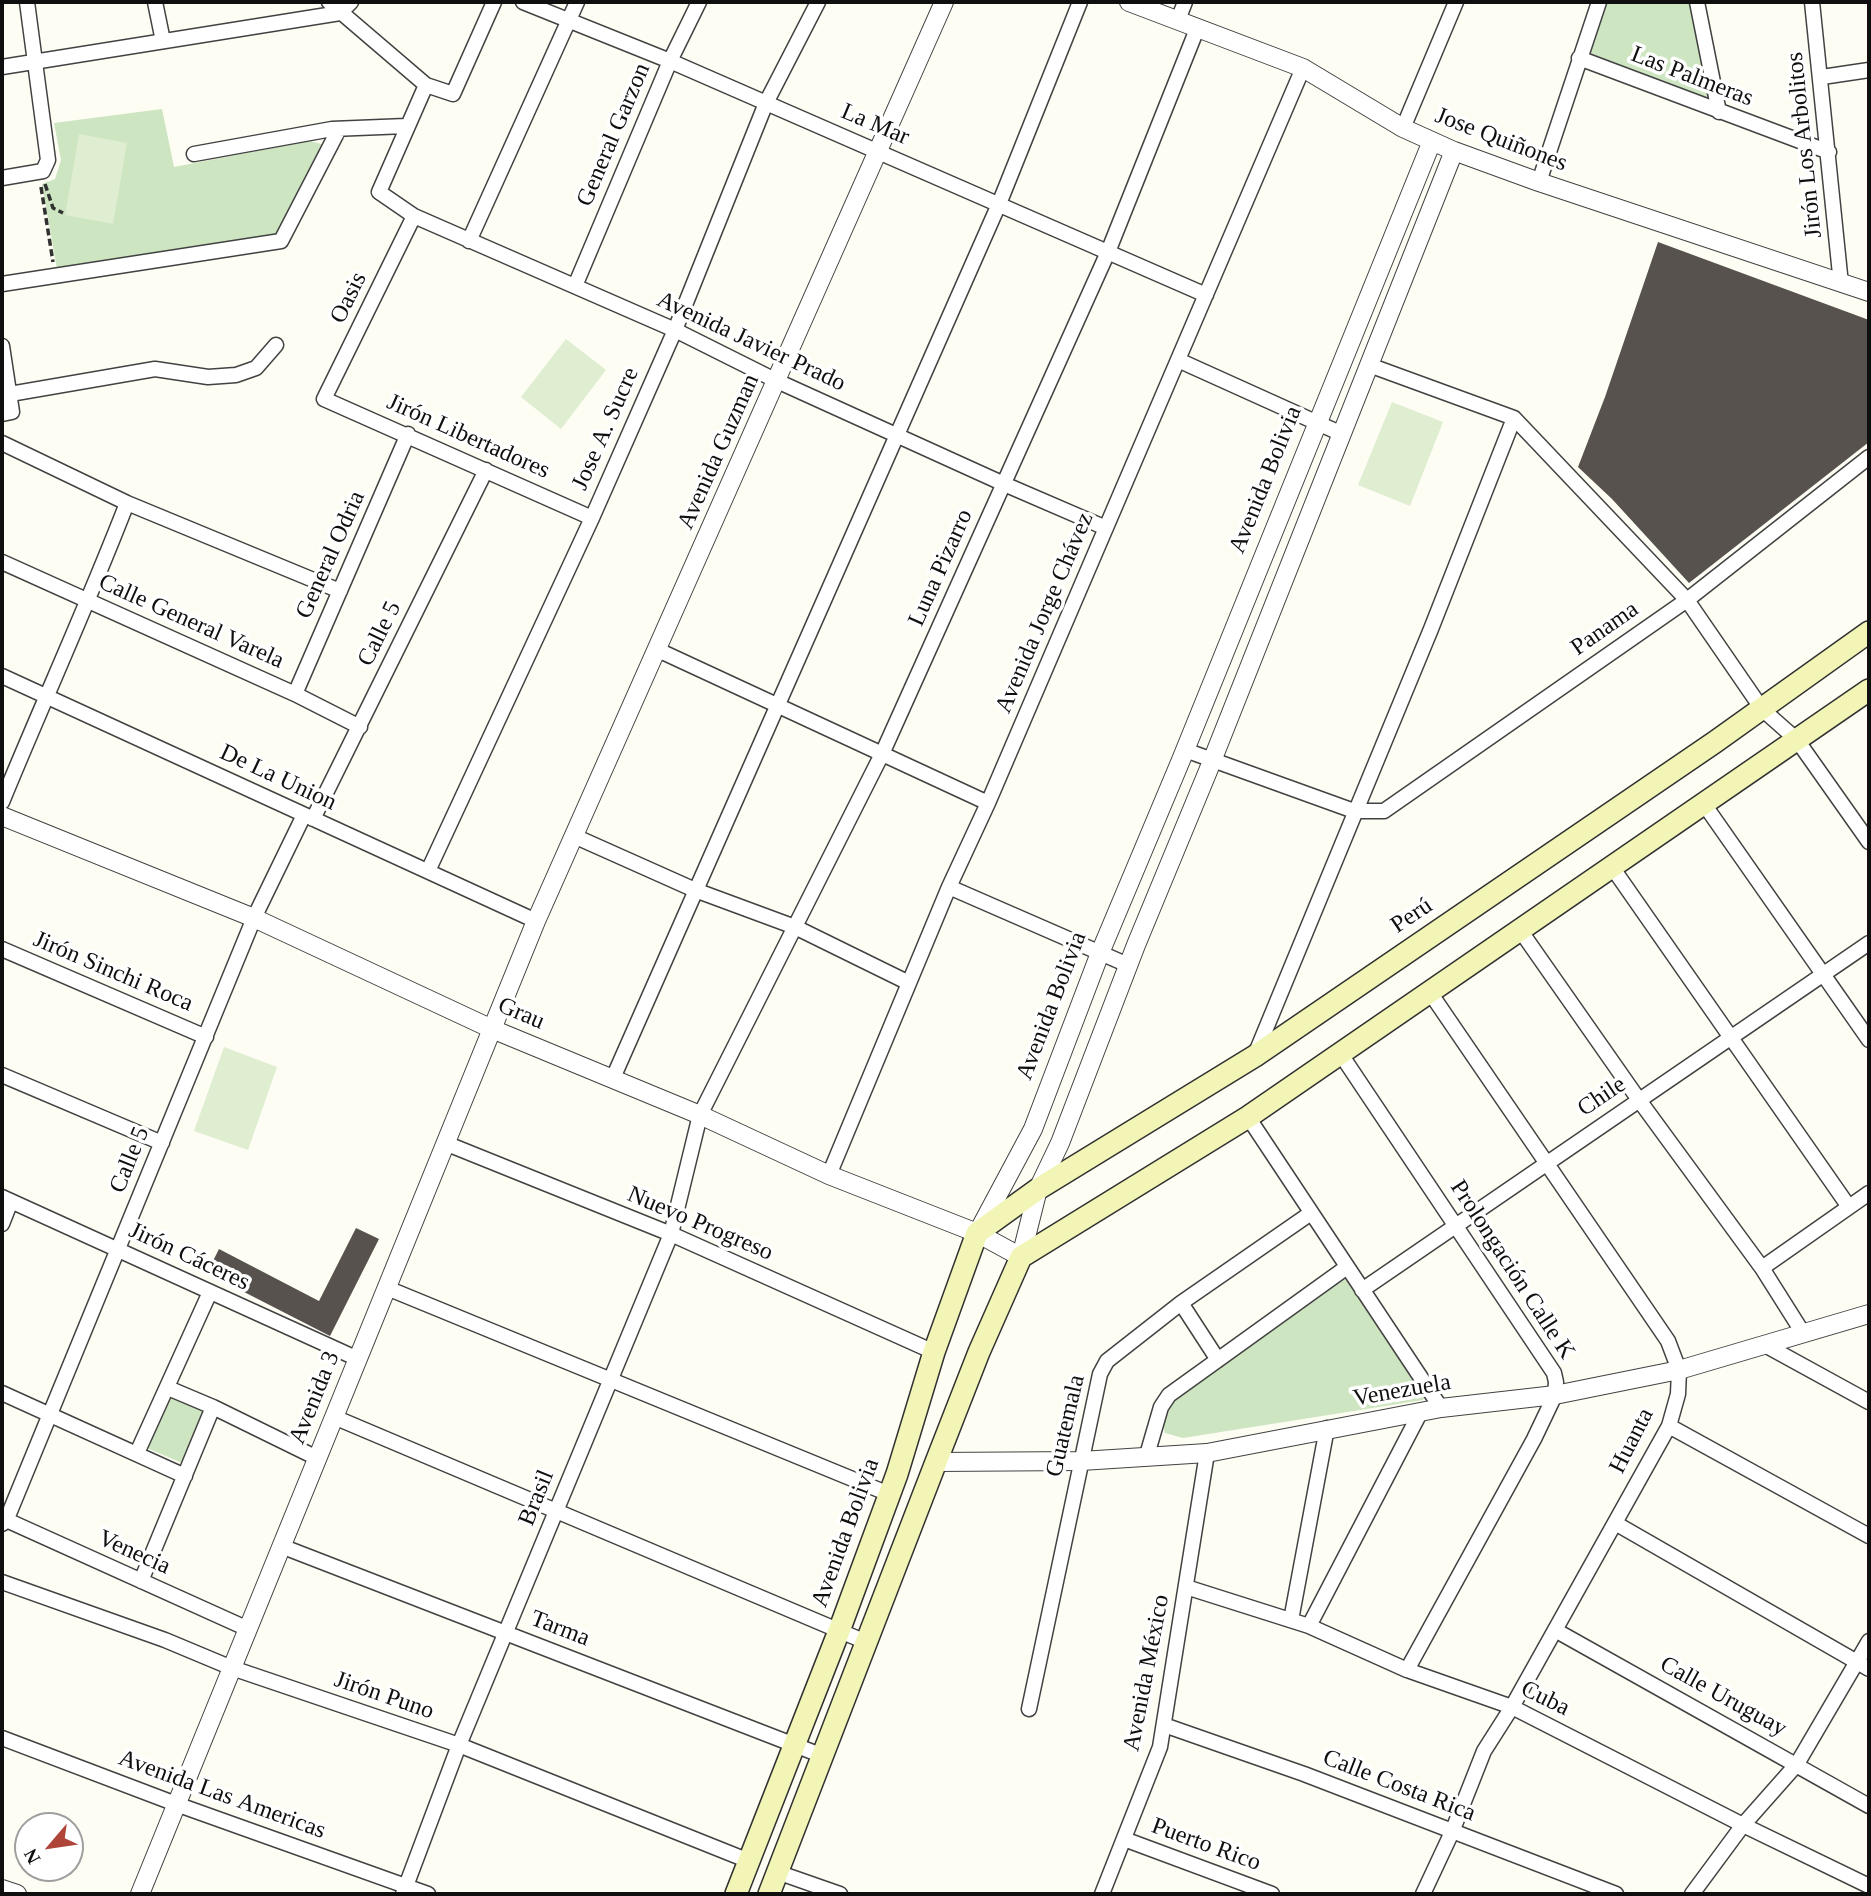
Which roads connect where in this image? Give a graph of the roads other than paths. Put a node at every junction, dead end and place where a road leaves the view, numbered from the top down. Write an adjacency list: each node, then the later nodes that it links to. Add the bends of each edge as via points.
1 (27, 2): 25 (street)
2 (155, 2): 22 (street)
3 (329, 2): 18 (street)
4 (351, 2): 18 (street)
5 (494, 2): 30 (street, via 453,94)
6 (523, 2): 19 (street, La Mar)
7 (577, 2): 19 (street)
8 (699, 2): 24 (street, General Garzon)
9 (818, 2): 31 (street, Jose A. Sucre)
10 (944, 2): 38 (street, Avenida Guzman)
11 (1080, 2): 43 (street)
12 (1129, 2): 20 (street, Jose Quiñones)
13 (1185, 2): 20 (street)
14 (1456, 2): 34 (street)
15 (1599, 2): 23 (street)
16 (1697, 2): 32 (street)
17 (1812, 2): 29 (street, Jirón Los Arbolitos)
18 (340, 13): 22 (street); 30 (street)
19 (568, 19): 24 (street, La Mar); 45 (street)
20 (1178, 20): 21 (street, Jose Quiñones)
21 (1197, 29): 27 (street, Jose Quiñones); 46 (street, Luna Pizarro)
22 (163, 41): 25 (street)
23 (1579, 58): 32 (street, Las Palmeras); 42 (street)
24 (670, 61): 31 (street, La Mar); 49 (street, General Garzon)
25 (33, 62): 26 (street); 41 (street, via 48,160 43,171)
26 (2, 66)
27 (1303, 68): 34 (street, Jose Quiñones); 51 (street, Avenida Jorge Chávez)
28 (1869, 70): 29 (street)
29 (1822, 77): 39 (street, Jirón Los Arbolitos)
30 (426, 85): 33 (street)
31 (766, 103): 38 (street, La Mar); 52 (street, Jose A. Sucre)
32 (1719, 112): 39 (street, Las Palmeras)
33 (406, 126): 35 (street); 44 (street, Avenida Javier Prado, via 379,192)
34 (1403, 128): 36 (street, Jose Quiñones)
35 (339, 129): 40 (street); 47 (street, via 281,241)
36 (1432, 141): 37 (street, Jose Quiñones); 62 (street, Avenida Bolivia)
37 (1454, 151): 42 (street, Jose Quiñones); 56 (street)
38 (878, 152): 43 (street, La Mar); 57 (street, Avenida Guzman)
39 (1829, 152): 48 (street, Jirón Los Arbolitos)
40 (194, 154)
41 (2, 178)
42 (1539, 182): 48 (street, Jose Quiñones)
43 (999, 204): 46 (street, La Mar); 65 (street)
44 (414, 216): 45 (street, Avenida Javier Prado); 59 (street, Oasis)
45 (469, 241): 49 (street, Avenida Javier Prado)
46 (1108, 252): 51 (street, La Mar); 69 (street, Luna Pizarro)
47 (2, 284)
48 (1841, 284): 50 (street, Jose Quiñones)
49 (575, 286): 52 (street, Avenida Javier Prado)
50 (1869, 292)
51 (1206, 295): 55 (street, Avenida Jorge Chávez)
52 (675, 330): 57 (street, Avenida Javier Prado); 71 (street, Jose A. Sucre)
53 (276, 345): 58 (street, via 256,368 236,375 208,377 155,369)
54 (2, 346): 58 (street)
55 (1178, 360): 62 (street); 72 (street, Avenida Jorge Chávez)
56 (1369, 365): 61 (street); 64 (street)
57 (777, 381): 65 (street, Avenida Javier Prado); 78 (street, Avenida Guzman)
58 (10, 394): 60 (street, via 12,412)
59 (324, 399): 63 (street, Jirón Libertadores)
60 (2, 414)
61 (1514, 418): 75 (street); 93 (street)
62 (1318, 423): 64 (street); 87 (street, Avenida Bolivia)
63 (408, 434): 68 (street, Jirón Libertadores); 74 (street, General Odria)
64 (1342, 434): 89 (street)
65 (897, 435): 69 (street, Avenida Javier Prado); 83 (street)
66 (2, 443): 70 (street)
67 (1869, 457): 75 (street, Panama)
68 (486, 470): 71 (street, Jirón Libertadores); 85 (street, Calle 5)
69 (1004, 484): 72 (street, Avenida Javier Prado); 88 (street, Luna Pizarro)
70 (127, 503): 74 (street); 76 (street)
71 (592, 518): 99 (street, Jose A. Sucre)
72 (1106, 528): 91 (street, Avenida Jorge Chávez)
73 (2, 562): 76 (street, Calle General Varela)
74 (340, 591): 81 (street, General Odria)
75 (1687, 600): 84 (street); 93 (street, Panama, via 1384,811)
76 (89, 601): 81 (street, Calle General Varela); 82 (street)
77 (1869, 632): 84 (main road, Perú)
78 (658, 650): 83 (street); 96 (street, Avenida Guzman)
79 (2, 676): 82 (street, De La Union)
80 (1869, 690): 86 (main road)
81 (295, 694): 85 (street, Calle General Varela)
82 (46, 696): 90 (street); 95 (street, De La Union)
83 (777, 705): 88 (street); 101 (street)
84 (1762, 709): 86 (street); 118 (main road, Perú)
85 (360, 727): 95 (street, Calle 5)
86 (1797, 740): 92 (main road); 97 (street)
87 (1185, 750): 89 (street); 108 (street, Avenida Bolivia)
88 (882, 754): 91 (street); 104 (street, Luna Pizarro)
89 (1212, 760): 93 (street); 109 (street)
90 (2, 802)
91 (988, 803): 100 (street, Avenida Jorge Chávez)
92 (1704, 804): 98 (main road); 110 (street)
93 (1354, 811): 118 (street)
94 (2, 816): 102 (street, Grau)
95 (309, 817): 99 (street, De La Union); 102 (street, Calle 5)
96 (574, 836): 101 (street); 103 (street, Avenida Guzman)
97 (1869, 842)
98 (1612, 867): 105 (main road); 115 (street)
99 (428, 871): 103 (street, De La Union)
100 (949, 887): 108 (street); 111 (street, Avenida Jorge Chávez)
101 (695, 890): 104 (street); 120 (street)
102 (254, 918): 113 (street, Grau); 114 (street, Calle 5)
103 (536, 921): 113 (street, Avenida 3)
104 (795, 927): 111 (street); 122 (street, Luna Pizarro)
105 (1520, 930): 112 (main road); 121 (street)
106 (1869, 943): 110 (street, Chile)
107 (2, 949): 114 (street, Jirón Sinchi Roca)
108 (1100, 953): 109 (street); 135 (street, Avenida Bolivia, via 1033,1129)
109 (1128, 965): 128 (street)
110 (1824, 973): 115 (street, Chile); 116 (street)
111 (909, 983): 127 (street, Avenida Jorge Chávez)
112 (1429, 991): 117 (main road); 126 (street, Huanta)
113 (492, 1029): 120 (street, Grau); 125 (street, Avenida 3)
114 (206, 1037): 124 (street, Calle 5)
115 (1731, 1037): 121 (street, Chile); 131 (street)
116 (1869, 1040)
117 (1340, 1053): 123 (main road); 134 (street, Prolongación Calle K)
118 (1255, 1056): 128 (main road, Perú)
119 (2, 1075): 124 (street)
120 (613, 1078): 122 (street, Grau)
121 (1639, 1100): 126 (street, Chile); 140 (street)
122 (701, 1115): 127 (street, Grau); 136 (street, Brasil)
123 (1248, 1117): 132 (street); 138 (main road)
124 (162, 1143): 137 (street, Calle 5)
125 (445, 1143): 136 (street, Nuevo Progreso); 141 (street, Avenida 3)
126 (1545, 1164): 134 (street, Chile); 151 (street, Huanta, via 1668,1341)
127 (829, 1175): 135 (street, Grau)
128 (1038, 1189): 135 (main road, Perú); 138 (street)
129 (1869, 1193): 131 (street)
130 (6, 1199): 133 (street); 137 (street, Jirón Cáceres)
131 (1849, 1207): 140 (street)
132 (1311, 1213): 139 (street); 144 (street, Guatemala)
133 (2, 1224)
134 (1456, 1225): 142 (street, Chile); 155 (street, Prolongación Calle K, via 1553,1373)
135 (977, 1233): 138 (street, Grau); 148 (main road, Avenida Bolivia)
136 (671, 1234): 148 (street, Nuevo Progreso); 152 (street, Brasil)
137 (118, 1250): 143 (street, Jirón Cáceres); 159 (street, Calle 5)
138 (1021, 1257): 169 (main road)
139 (1346, 1267): 142 (street); 150 (street)
140 (1762, 1268): 146 (street)
141 (387, 1288): 149 (street, Avenida 3); 152 (street)
142 (1362, 1290): 158 (street)
143 (210, 1292): 149 (street, Jirón Cáceres); 153 (street)
144 (1181, 1303): 150 (street); 168 (street, Guatemala, via 1107,1361 1100,1374)
145 (1869, 1314): 146 (street, Venezuela)
146 (1802, 1333): 147 (street, Venezuela)
147 (1765, 1345): 151 (street, Venezuela); 156 (street)
148 (934, 1352): 171 (main road, Avenida Bolivia)
149 (358, 1359): 161 (street, Avenida 3)
150 (1217, 1360): 166 (street, via 1164,1401)
151 (1679, 1370): 155 (street, Venezuela); 162 (street, Huanta)
152 (611, 1379): 171 (street); 172 (street, Brasil)
153 (168, 1388): 157 (street); 164 (street)
154 (2, 1393): 159 (street)
155 (1555, 1395): 158 (street, Venezuela); 190 (street, Prolongación Calle K)
156 (1869, 1402)
157 (213, 1407): 167 (street); 170 (street)
158 (1441, 1408): 160 (street, Venezuela)
159 (51, 1413): 164 (street); 173 (street, Calle 5)
160 (1420, 1413): 163 (street, Venezuela); 181 (street)
161 (334, 1417): 167 (street, Avenida 3); 172 (street)
162 (1669, 1426): 174 (street, Huanta); 175 (street)
163 (1327, 1428): 165 (street, Venezuela); 180 (street)
164 (137, 1453): 170 (street)
165 (1207, 1453): 166 (street, Venezuela); 179 (street, Avenida México)
166 (1147, 1455): 168 (street, Venezuela)
167 (317, 1458): 176 (street, Avenida 3)
168 (1081, 1461): 169 (street, Venezuela); 192 (street, Guatemala)
169 (936, 1462): 187 (main road)
170 (185, 1476): 177 (street)
171 (889, 1493): 184 (main road, Avenida Bolivia)
172 (556, 1512): 184 (street); 185 (street, Brasil)
173 (3, 1521): 177 (street, Venecia)
174 (1615, 1523): 183 (street, Huanta); 188 (street)
175 (1869, 1536)
176 (281, 1546): 182 (street, Avenida 3); 185 (street, Tarma)
177 (141, 1581): 182 (street, Venecia)
178 (2, 1582): 189 (street, Jirón Puno)
179 (1186, 1587): 180 (street, Cuba); 193 (street, Avenida México)
180 (1291, 1620): 181 (street, Cuba)
181 (1309, 1626): 190 (street, Cuba)
182 (248, 1629): 189 (street, Avenida 3)
183 (1555, 1630): 191 (street, Huanta); 198 (street, Calle Uruguay)
184 (839, 1631): 187 (street); 195 (main road, Avenida Bolivia)
185 (506, 1633): 195 (street, Tarma); 196 (street, Brasil)
186 (1869, 1641): 188 (street)
187 (866, 1642): 197 (main road)
188 (1864, 1665): 198 (street)
189 (232, 1668): 196 (street, Jirón Puno); 199 (street, Avenida 3)
190 (1407, 1670): 191 (street, Cuba)
191 (1512, 1707): 201 (street, Cuba); 202 (street, Huanta, via 1484,1751)
192 (1029, 1709)
193 (1164, 1725): 202 (street, Calle Costa Rica); 203 (street, Avenida México, via 1160,1747)
194 (2, 1738): 199 (street, Avenida Las Americas)
195 (793, 1744): 197 (street, Tarma); 204 (main road, Avenida Bolivia)
196 (459, 1745): 204 (street, Jirón Puno); 208 (street, Brasil)
197 (822, 1756): 205 (main road)
198 (1797, 1764): 200 (street, Calle Uruguay); 201 (street)
199 (176, 1804): 208 (street, Avenida Las Americas); 210 (street, Avenida 3)
200 (1869, 1806)
201 (1743, 1825): 206 (street, Cuba); 219 (street)
202 (1452, 1832): 217 (street, Huanta); 218 (street, Calle Costa Rica)
203 (1124, 1839): 215 (street, Avenida México); 216 (street, Puerto Rico)
204 (749, 1861): 212 (main road, Avenida Bolivia)
205 (777, 1872): 213 (main road); 214 (street)
206 (1869, 1886)
207 (2, 1889): 209 (street)
208 (404, 1890): 211 (street, Avenida Las Americas)
209 (17, 1894)
210 (140, 1894)
211 (428, 1894)
212 (736, 1894)
213 (769, 1894)
214 (840, 1894)
215 (1102, 1894)
216 (1272, 1894)
217 (1423, 1894)
218 (1616, 1894)
219 (1692, 1894)

